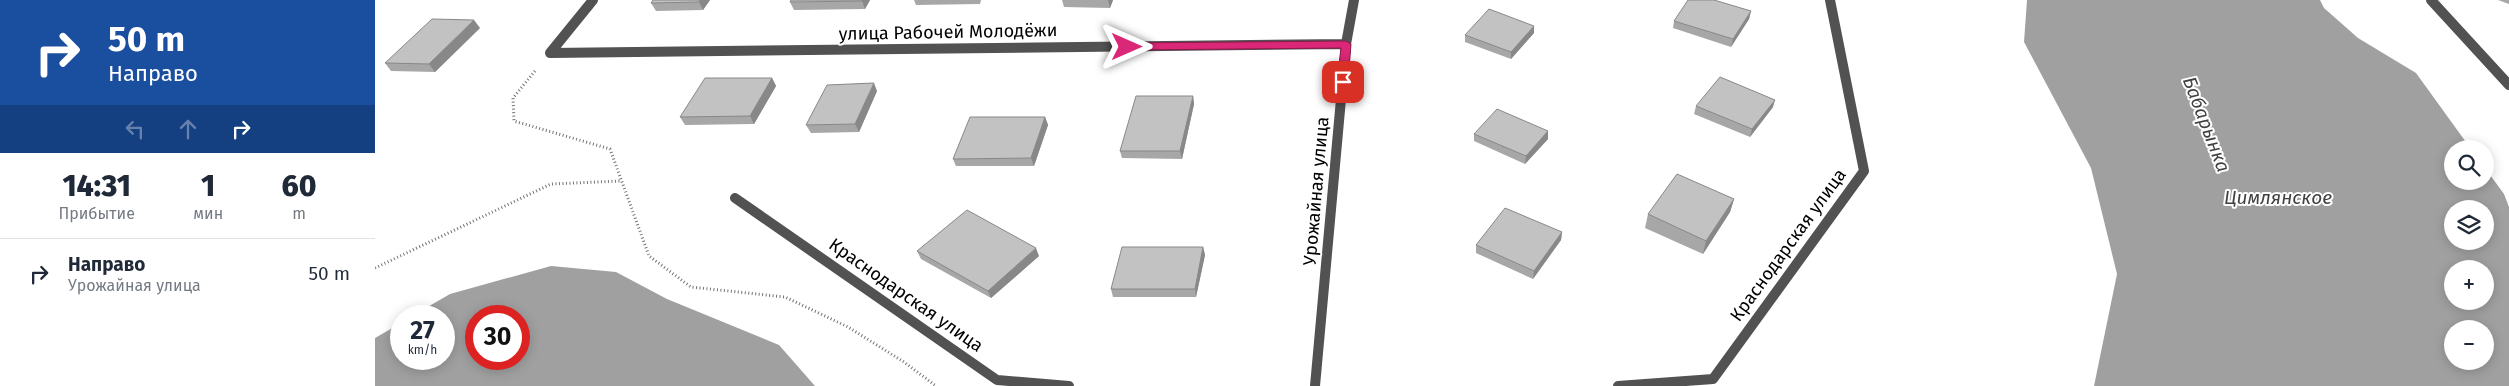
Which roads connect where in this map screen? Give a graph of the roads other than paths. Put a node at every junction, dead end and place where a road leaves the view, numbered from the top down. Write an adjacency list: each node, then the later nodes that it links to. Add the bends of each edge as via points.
1 (593, 0): 5 (street, улица Рабочей Молодёжи, via 550,53)
2 (1354, 0): 5 (street, Урожайная улица)
3 (1830, 0): 10 (street, Краснодарская улица, via 1864,171 1713,380)
4 (2431, 0): 6 (street)
5 (1346, 44): 9 (street, Урожайная улица)
6 (2509, 85)
7 (735, 198): 8 (street, Краснодарская улица, via 997,380)
8 (1069, 386)
9 (1315, 386)
10 (1618, 386)

